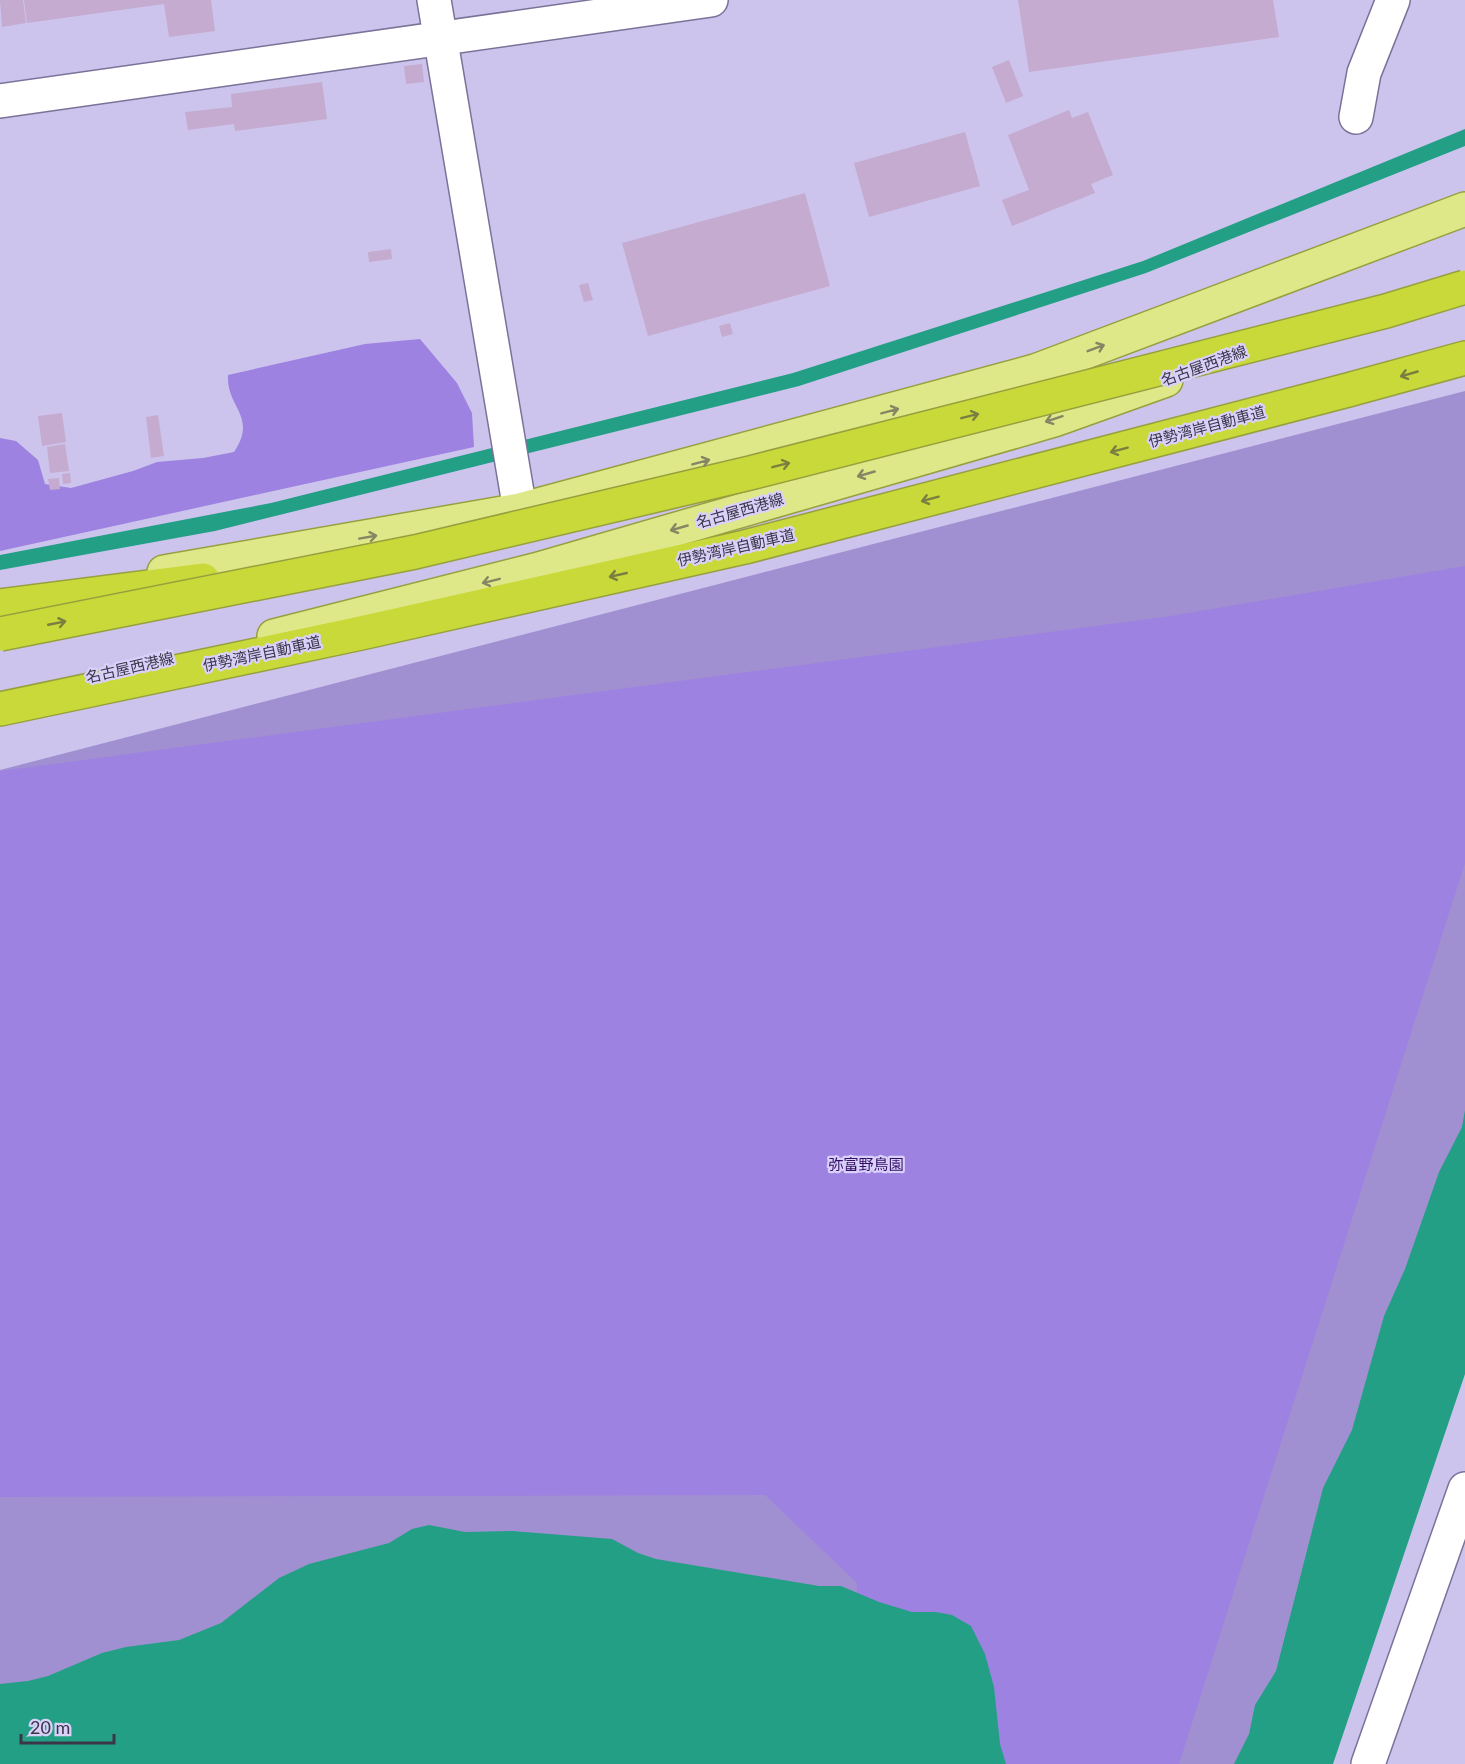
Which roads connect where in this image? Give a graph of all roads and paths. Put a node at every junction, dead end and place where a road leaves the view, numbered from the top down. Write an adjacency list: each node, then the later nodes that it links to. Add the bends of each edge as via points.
1 (434, 0): 4 (street)
2 (711, 0): 4 (street)
3 (1393, 0): 6 (street, via 1364,73)
4 (440, 39): 5 (street); 11 (street)
5 (0, 101)
6 (1356, 117)
7 (1465, 209): 11 (main road, one-way to 7, via 1035,371)
8 (1465, 274): 16 (main road, 名古屋西港線, one-way to 16, via 1031,426 535,570 292,632)
9 (1465, 287): 12 (highway, one-way to 9, bridge, via 773,467)
10 (1465, 358): 17 (highway, 伊勢湾岸自動車道, one-way to 17, via 746,547)
11 (520, 510): 13 (main road, one-way to 11)
12 (415, 552): 14 (highway, bridge); 15 (highway, one-way to 12, bridge)
13 (0, 600)
14 (0, 606)
15 (0, 634)
16 (0, 698)
17 (0, 709)
18 (1465, 1489): 19 (street)
19 (1368, 1764)

